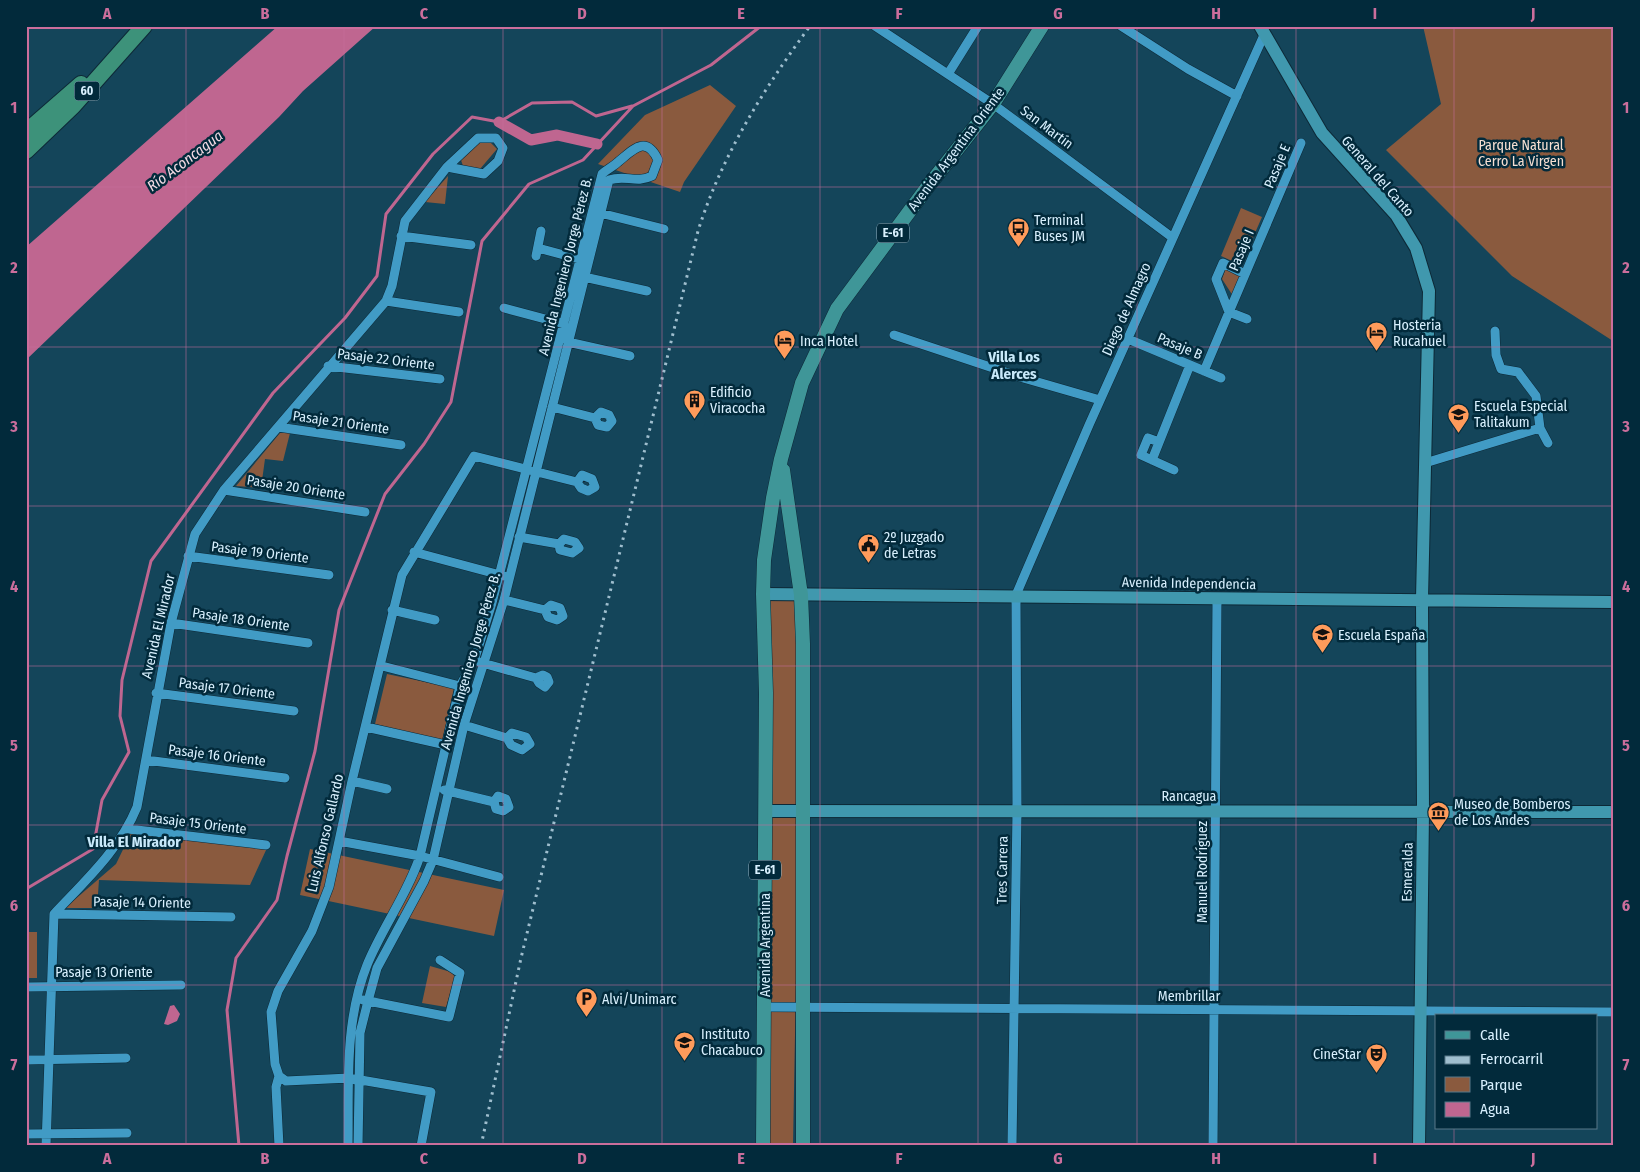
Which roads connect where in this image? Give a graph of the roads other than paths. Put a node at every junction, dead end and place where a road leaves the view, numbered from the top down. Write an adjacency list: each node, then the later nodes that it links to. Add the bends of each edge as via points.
1 (143, 26): 10 (highway, 60); 12 (highway, 60, via 73,106)
2 (875, 26): 7 (street, San Martín)
3 (978, 26): 7 (street)
4 (1042, 26): 9 (main road, Avenida Argentina Oriente / E-61)
5 (1121, 26): 8 (street)
6 (1262, 31): 8 (street, Diego de Almagro); 51 (main road, General del Canto, via 1322,133 1396,215 1416,248 1429,291)
7 (948, 74): 9 (street, San Martín)
8 (1237, 96): 19 (street, Diego de Almagro)
9 (993, 104): 19 (street, San Martín); 49 (main road, Avenida Argentina Oriente / E-61, via 836,309 802,383)
10 (26, 132)
11 (1301, 143): 14 (street, Pasaje E)
12 (26, 151)
13 (447, 168): 13 (street, Avenida El Mirador, via 484,174 498,162 503,148 496,138 478,138); 18 (street, Avenida El Mirador, via 405,221)
14 (1278, 199): 22 (street, Pasaje I)
15 (596, 212): 15 (street, Avenida Ingeniero Jorge Pérez B., via 609,180 625,177 635,181 652,176 658,160 655,152 639,146 602,174); 16 (street); 21 (street, Avenida Ingeniero Jorge Pérez B.); 23 (street, Avenida Ingeniero Jorge Pérez B.)
16 (664, 229)
17 (541, 231): 21 (street, via 537,252)
18 (401, 236): 20 (street); 25 (street, Avenida El Mirador)
19 (1173, 238): 33 (street, Diego de Almagro)
20 (471, 245)
21 (578, 259): 30 (street, Avenida Ingeniero Jorge Pérez B.)
22 (1246, 274): 28 (street, Pasaje I); 28 (street, Pasaje I, via 1223,263 1216,279)
23 (584, 277): 24 (street); 34 (street, Avenida Ingeniero Jorge Pérez B.)
24 (647, 291)
25 (386, 301): 27 (street); 37 (street, Avenida El Mirador)
26 (504, 308): 30 (street)
27 (459, 312)
28 (1229, 312): 29 (street); 38 (street, Pasaje I)
29 (1246, 319)
30 (564, 324): 34 (street); 52 (street, Avenida Ingeniero Jorge Pérez B.)
31 (1495, 332): 45 (street, via 1496,355 1501,369 1518,372 1536,396)
32 (894, 336): 41 (street)
33 (1128, 339): 36 (street, Pasaje B); 41 (street, Diego de Almagro)
34 (568, 342): 35 (street); 42 (street, Avenida Ingeniero Jorge Pérez B.)
35 (630, 356)
36 (1190, 365): 38 (street, Pasaje B); 46 (street)
37 (328, 366): 40 (street, Pasaje 22 Oriente); 44 (street, Avenida El Mirador)
38 (1204, 371): 39 (street, Pasaje B)
39 (1221, 378)
40 (440, 379)
41 (1100, 400): 66 (street, Diego de Almagro)
42 (552, 407): 43 (street); 52 (street, Avenida Ingeniero Jorge Pérez B.)
43 (595, 418)
44 (278, 427): 48 (street, Pasaje 21 Oriente); 55 (street, Avenida El Mirador)
45 (1540, 428): 47 (street); 51 (street)
46 (1159, 442): 50 (street); 50 (street, via 1148,438 1141,455)
47 (1548, 443)
48 (401, 445)
49 (781, 459): 64 (main road, Avenida Argentina Oriente / E-61, via 764,560); 65 (main road, Avenida Argentina Oriente / E-61)
50 (1152, 460): 53 (street)
51 (1425, 463): 68 (main road, General del Canto)
52 (531, 470): 54 (street); 57 (street, Avenida Ingeniero Jorge Pérez B.); 59 (street, Luis Alfonso Gallardo, via 474,456); 62 (street, Avenida Ingeniero Jorge Pérez B.)
53 (1174, 470)
54 (577, 482)
55 (224, 490): 56 (street, Pasaje 20 Oriente); 60 (street, Avenida El Mirador, via 195,534)
56 (365, 512)
57 (519, 537): 58 (street); 63 (street, Avenida Ingeniero Jorge Pérez B.)
58 (559, 544)
59 (414, 552): 62 (street); 71 (street, Luis Alfonso Gallardo, via 402,574)
60 (188, 556): 61 (street, Pasaje 19 Oriente); 74 (street, Avenida El Mirador)
61 (329, 574)
62 (499, 574): 63 (street); 76 (street, Avenida Ingeniero Jorge Pérez B.)
63 (509, 577): 69 (street, Avenida Ingeniero Jorge Pérez B.)
64 (763, 594): 65 (main road, Avenida Independencia); 94 (main road, Avenida Argentina / E-61)
65 (801, 595): 66 (main road, Avenida Independencia); 95 (main road, E-61)
66 (1016, 595): 67 (main road, Avenida Independencia); 96 (street, Tres Carrera)
67 (1217, 599): 68 (main road, Avenida Independencia); 97 (street, Manuel Rodríguez)
68 (1422, 599): 70 (main road, Avenida Independencia); 98 (main road, Esmeralda)
69 (504, 600): 72 (street); 77 (street, Avenida Ingeniero Jorge Pérez B.)
70 (1614, 602)
71 (392, 610): 73 (street); 78 (street, Luis Alfonso Gallardo)
72 (545, 610)
73 (435, 620)
74 (171, 623): 75 (street, Pasaje 18 Oriente); 81 (street, Avenida El Mirador)
75 (308, 643)
76 (474, 660): 77 (street); 80 (street, Avenida Ingeniero Jorge Pérez B.)
77 (483, 664): 79 (street); 83 (street, Avenida Ingeniero Jorge Pérez B.)
78 (382, 666): 80 (street); 84 (street, Luis Alfonso Gallardo)
79 (536, 678)
80 (460, 686): 86 (street, Avenida Ingeniero Jorge Pérez B.)
81 (156, 693): 82 (street, Pasaje 17 Oriente); 87 (street, Avenida El Mirador)
82 (294, 711)
83 (464, 725): 85 (street); 92 (street, Avenida Ingeniero Jorge Pérez B.)
84 (366, 727): 86 (street); 89 (street, Luis Alfonso Gallardo)
85 (507, 738)
86 (446, 745): 90 (street, Avenida Ingeniero Jorge Pérez B.)
87 (146, 760): 88 (street, Pasaje 16 Oriente); 100 (street, Avenida El Mirador)
88 (285, 778)
89 (352, 781): 91 (street); 101 (street, Luis Alfonso Gallardo)
90 (436, 788): 92 (street); 103 (street, Avenida Ingeniero Jorge Pérez B.)
91 (387, 789)
92 (448, 790): 93 (street); 104 (street, Avenida Ingeniero Jorge Pérez B.)
93 (494, 802)
94 (765, 811): 95 (main road, Rancagua); 116 (main road, Avenida Argentina / E-61)
95 (802, 811): 96 (main road, Rancagua); 117 (main road, E-61)
96 (1017, 811): 97 (main road, Rancagua); 118 (street, Tres Carrera)
97 (1216, 811): 98 (main road, Rancagua); 119 (street, Manuel Rodríguez)
98 (1422, 812): 99 (main road, Rancagua); 120 (main road, Esmeralda)
99 (1614, 812)
100 (128, 829): 102 (street, Pasaje 15 Oriente); 106 (street, Avenida El Mirador, via 96,870)
101 (339, 841): 103 (street); 125 (street, Luis Alfonso Gallardo, via 329,887 312,931 278,992 271,1012)
102 (266, 845)
103 (420, 856): 104 (street); 108 (street, Avenida Ingeniero Jorge Pérez B., via 412,882)
104 (432, 860): 105 (street); 109 (street, Avenida Ingeniero Jorge Pérez B.)
105 (499, 877)
106 (54, 914): 107 (street, Pasaje 14 Oriente); 111 (street)
107 (231, 917)
108 (381, 939): 109 (street); 114 (street, Avenida Ingeniero Jorge Pérez B., via 367,964)
109 (390, 944): 115 (street, Avenida Ingeniero Jorge Pérez B., via 377,968)
110 (440, 960): 115 (street, via 460,973 449,1017)
111 (50, 986): 112 (street, Pasaje 13 Oriente); 113 (street, Pasaje 13 Oriente); 124 (street)
112 (181, 986)
113 (26, 987)
114 (356, 998): 115 (street); 126 (street, Avenida Ingeniero Jorge Pérez B., via 351,1031)
115 (368, 1001): 126 (street, Avenida Ingeniero Jorge Pérez B.)
116 (764, 1007): 117 (street, Membrillar); 135 (main road, Avenida Argentina / E-61)
117 (804, 1007): 118 (street, Membrillar); 136 (main road, E-61)
118 (1014, 1009): 119 (street, Membrillar); 137 (street, Tres Carrera)
119 (1215, 1010): 120 (street, Membrillar); 138 (street, Manuel Rodríguez)
120 (1420, 1011): 121 (street, Membrillar); 139 (main road, Esmeralda)
121 (1614, 1012)
122 (126, 1058): 124 (street)
123 (26, 1060): 124 (street)
124 (48, 1060): 129 (street)
125 (279, 1076): 126 (street, via 286,1081); 131 (street, Luis Alfonso Gallardo, via 276,1087)
126 (354, 1078): 132 (street, Avenida Ingeniero Jorge Pérez B.); 133 (street, Avenida Ingeniero Jorge Pérez B.); 134 (street, via 430,1092)
127 (127, 1133): 129 (street)
128 (26, 1134): 129 (street)
129 (47, 1135): 130 (street)
130 (46, 1146)
131 (279, 1146)
132 (348, 1146)
133 (358, 1146)
134 (421, 1146)
135 (763, 1146)
136 (803, 1146)
137 (1012, 1146)
138 (1213, 1146)
139 (1419, 1146)

